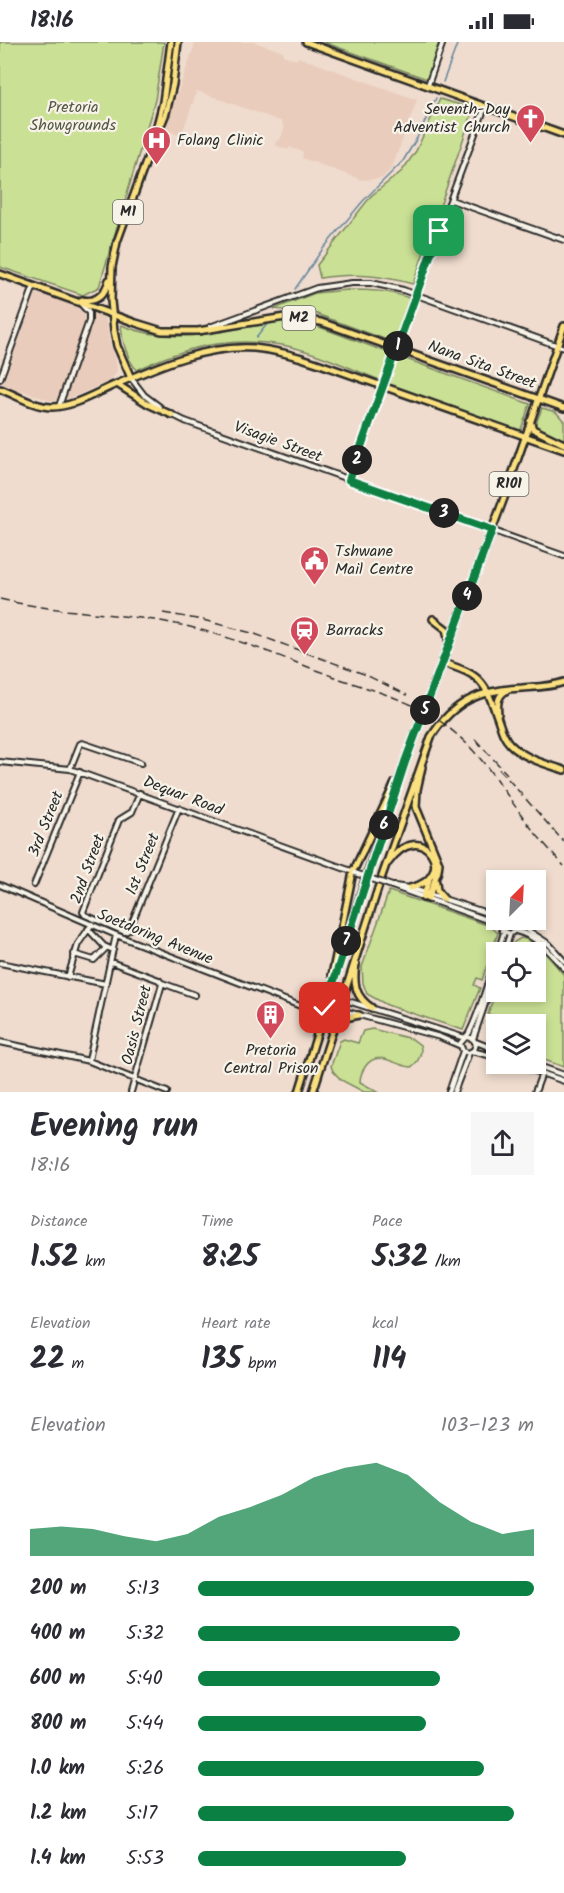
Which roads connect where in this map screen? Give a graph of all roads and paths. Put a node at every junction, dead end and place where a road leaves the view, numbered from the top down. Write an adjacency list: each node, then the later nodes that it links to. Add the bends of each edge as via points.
1 (171, 42): 8 (main road, M1, via 164,100)
2 (178, 42): 8 (main road, M1, via 169,102)
3 (306, 42): 5 (main road)
4 (443, 42): 5 (street)
5 (428, 85): 6 (main road)
6 (485, 106): 7 (main road); 9 (street)
7 (564, 135)
8 (147, 159): 11 (main road, M1)
9 (451, 200): 10 (street); 14 (street)
10 (564, 240)
11 (112, 267): 15 (main road, via 107,287 98,298 87,301); 17 (main road, M1)
12 (0, 274): 13 (main road, M2)
13 (34, 286): 15 (main road, M2); 24 (street)
14 (415, 294): 19 (street, via 371,283 328,286); 20 (street); 21 (street)
15 (63, 296): 16 (main road, M2)
16 (78, 302): 17 (main road, M2); 29 (street, via 89,313 89,321)
17 (111, 314): 19 (main road, Nana Sita Street / M2, via 162,331); 23 (main road, M1, via 117,346)
18 (564, 326): 20 (main road, R101)
19 (198, 331): 21 (main road, Nana Sita Street / M2, via 297,318 321,322)
20 (557, 345): 22 (street); 28 (main road, R101)
21 (397, 348): 26 (street); 28 (main road, Nana Sita Street / M2)
22 (564, 348)
23 (131, 378): 25 (main road, M2); 26 (main road, M2, via 206,352 255,348 294,356); 31 (street, Visagie Street, via 150,400)
24 (0, 379)
25 (117, 384): 29 (main road, M2); 31 (main road)
26 (384, 386): 33 (main road, M2); 36 (street)
27 (0, 389): 29 (main road, M2, via 46,406)
28 (537, 399): 30 (main road, Nana Sita Street / M2); 32 (main road, R101)
29 (59, 406)
30 (564, 408)
31 (172, 415): 36 (street, Visagie Street)
32 (530, 419): 33 (main road, R101); 34 (main road, via 533,429)
33 (525, 436): 35 (main road, M2); 37 (main road, R101)
34 (564, 444)
35 (564, 450)
36 (349, 480): 37 (street, Visagie Street)
37 (492, 530): 38 (street, Visagie Street); 40 (main road, R101)
38 (564, 556)
39 (433, 619): 40 (main road, via 446,629)
40 (450, 645): 41 (main road, R101)
41 (443, 663): 44 (main road, via 474,675); 50 (main road, R101)
42 (564, 682): 43 (main road)
43 (513, 688): 44 (main road); 45 (main road, via 500,697)
44 (488, 691): 45 (main road); 46 (main road, via 459,704)
45 (498, 718): 51 (main road, via 503,735 514,748)
46 (431, 737): 56 (main road, via 416,798 418,815 438,858); 57 (main road)
47 (0, 762): 49 (street, Dequar Road)
48 (141, 763): 49 (street, via 82,743)
49 (70, 769): 52 (street, Dequar Road)
50 (403, 769): 55 (main road); 88 (main road, R101)
51 (564, 770)
52 (80, 772): 53 (street, Dequar Road); 60 (street, 3rd Street)
53 (140, 793): 54 (street, Dequar Road); 68 (street, 2nd Street, via 132,812 118,820 83,912 125,932)
54 (179, 808): 55 (street, Dequar Road); 68 (street, 1st Street)
55 (354, 872): 61 (street, Dequar Road, bridge); 88 (main road)
56 (436, 877): 63 (main road); 64 (main road, via 436,887)
57 (381, 879): 58 (main road, via 395,854 415,844 432,855 435,868); 79 (main road)
58 (429, 880): 62 (main road); 63 (main road)
59 (0, 885): 67 (street, Soetdoring Avenue)
60 (34, 885)
61 (393, 886): 62 (street); 63 (street)
62 (410, 888): 63 (street)
63 (426, 896): 64 (street); 66 (street)
64 (444, 899): 65 (street)
65 (486, 913)
66 (486, 919)
67 (90, 927): 73 (street, Soetdoring Avenue); 76 (street); 78 (street)
68 (129, 930)
69 (530, 930): 80 (street)
70 (516, 931): 72 (street); 83 (street, via 541,944)
71 (504, 932): 72 (street); 74 (street)
72 (510, 934): 75 (street)
73 (116, 935): 77 (street); 93 (street, Soetdoring Avenue)
74 (501, 942)
75 (507, 942)
76 (106, 948): 77 (street); 78 (street, via 94,960)
77 (113, 950): 81 (street)
78 (74, 954): 84 (street)
79 (357, 954): 90 (main road); 94 (main road, via 356,991)
80 (564, 961)
81 (111, 962): 85 (street, Oasis Street); 86 (street)
82 (0, 963): 84 (street)
83 (564, 968)
84 (68, 977): 86 (street)
85 (161, 982): 89 (street); 110 (street, Oasis Street)
86 (106, 984): 105 (street)
87 (486, 984): 98 (street)
88 (330, 993): 90 (street); 92 (main road, R101)
89 (195, 995)
90 (342, 999): 94 (street); 95 (main road)
91 (486, 1002): 99 (street)
92 (326, 1006): 95 (street); 114 (main road, R101)
93 (303, 1007)
94 (372, 1008): 98 (street)
95 (339, 1010): 96 (street); 97 (main road)
96 (359, 1015): 97 (main road); 102 (street, via 440,1037)
97 (334, 1025): 115 (main road)
98 (466, 1038): 99 (street); 102 (street, via 461,1042)
99 (474, 1041): 101 (street); 103 (street, via 476,1046)
100 (0, 1042): 105 (street)
101 (486, 1046)
102 (462, 1049): 103 (street); 116 (street)
103 (471, 1052): 104 (street); 117 (street)
104 (486, 1055)
105 (89, 1060): 110 (street)
106 (546, 1069): 109 (street)
107 (542, 1074): 118 (street)
108 (544, 1074): 111 (street)
109 (564, 1075)
110 (136, 1079): 112 (street, Oasis Street); 113 (street)
111 (564, 1082)
112 (131, 1092)
113 (167, 1092)
114 (299, 1092)
115 (313, 1092)
116 (449, 1092)
117 (454, 1092)
118 (535, 1092)

